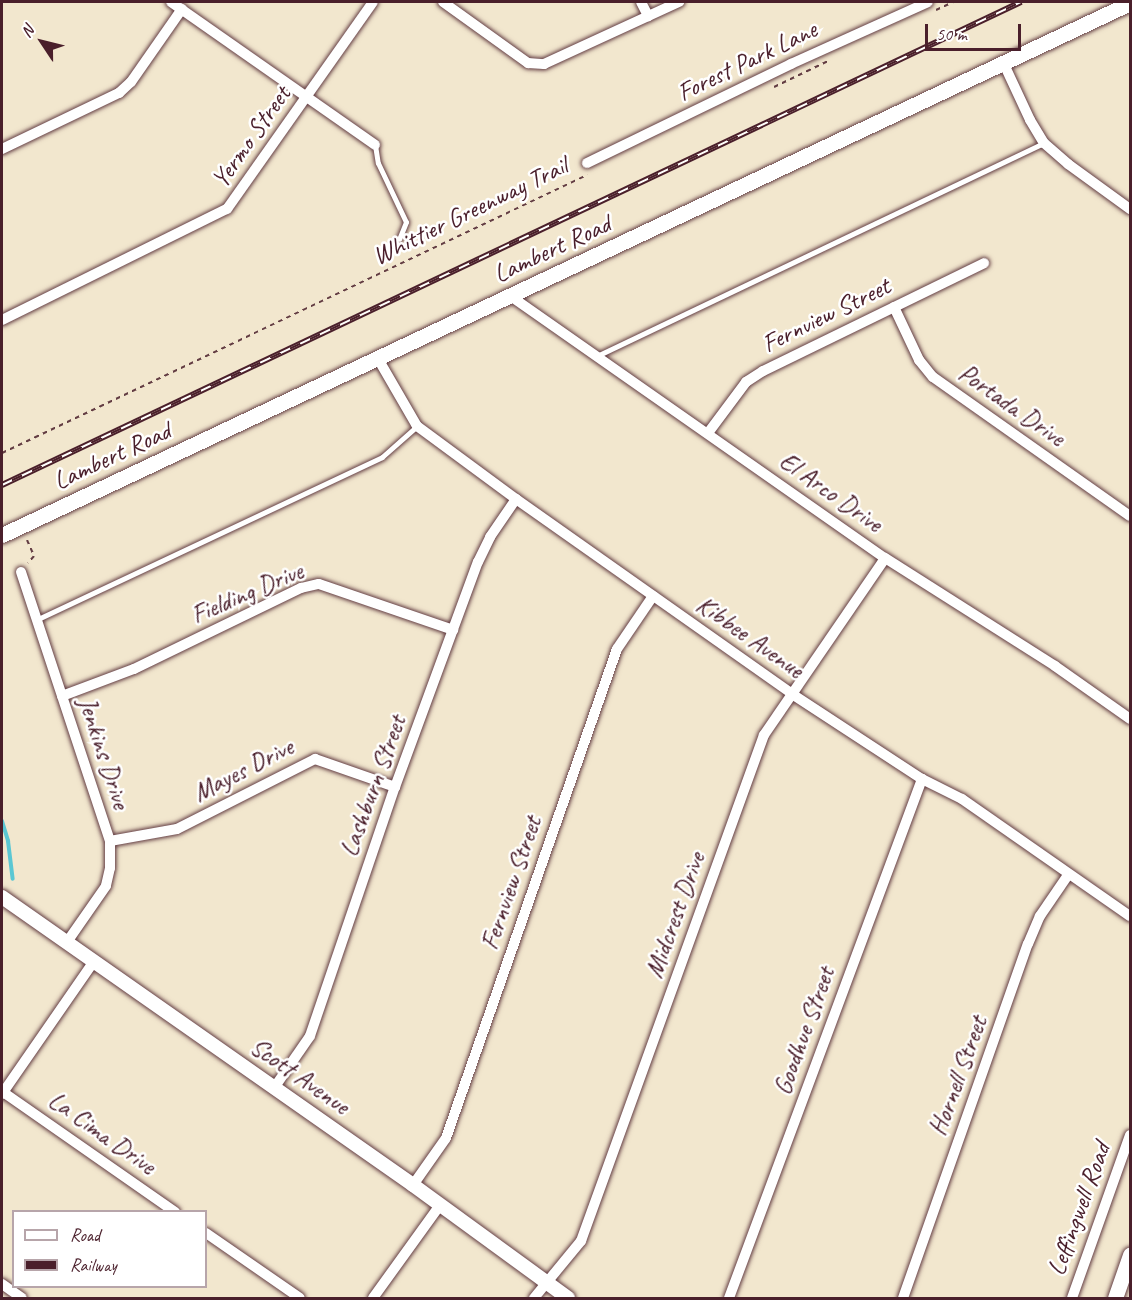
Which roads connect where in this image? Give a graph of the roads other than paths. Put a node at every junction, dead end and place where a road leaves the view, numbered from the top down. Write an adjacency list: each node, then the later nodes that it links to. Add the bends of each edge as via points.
1 (171, 2): 8 (street)
2 (373, 2): 11 (street, Yermo Street)
3 (443, 2): 9 (street, via 528,63 544,64)
4 (641, 2): 9 (street)
5 (679, 2): 9 (street)
6 (1125, 5): 10 (main road, Lambert Road)
7 (930, 7): 15 (street, Forest Park Lane, via 791,64)
8 (182, 9): 11 (street); 14 (street, via 120,93)
9 (648, 16)
10 (1002, 62): 12 (street); 19 (main road, Lambert Road)
11 (306, 98): 13 (street); 21 (street, Yermo Street, via 227,210)
12 (1044, 143): 16 (street); 22 (lane)
13 (375, 145): 17 (lane, via 378,163 406,222)
14 (2, 149)
15 (591, 167)
16 (1131, 209)
17 (399, 239)
18 (984, 263): 20 (street, Fernview Street)
19 (509, 295): 22 (street, El Arco Drive); 23 (main road, Lambert Road)
20 (894, 307): 25 (street, Fernview Street, via 762,371 746,382); 27 (street, Portada Drive, via 919,360 933,378)
21 (2, 320)
22 (598, 355): 25 (street, El Arco Drive)
23 (377, 357): 24 (street, Kibbee Avenue); 28 (main road, Lambert Road)
24 (417, 426): 26 (street, Kibbee Avenue); 32 (lane, via 382,457)
25 (708, 433): 29 (street, El Arco Drive)
26 (516, 499): 31 (street, Kibbee Avenue); 33 (street, Lashburn Street, via 490,537)
27 (1131, 516)
28 (2, 535)
29 (885, 558): 34 (street, Midcrest Drive); 36 (street, El Arco Drive)
30 (21, 573): 32 (street, Jenkins Drive)
31 (653, 596): 34 (street, Kibbee Avenue); 48 (street, Fernview Street, via 617,649 446,1138)
32 (36, 620): 35 (street, Jenkins Drive)
33 (453, 630): 35 (street, Fielding Drive, via 319,584 302,588 134,669); 38 (street, Lashburn Street)
34 (792, 694): 37 (street, Kibbee Avenue); 53 (street, Midcrest Drive, via 764,735 581,1241)
35 (62, 696): 39 (street, Jenkins Drive)
36 (1131, 719)
37 (922, 779): 40 (street, Kibbee Avenue, via 962,800); 60 (street, Goodhue Street)
38 (395, 787): 39 (street, Mayes Drive, via 315,759 177,829); 45 (street, Lashburn Street, via 310,1036)
39 (110, 841): 43 (street, Jenkins Drive, via 106,886)
40 (1068, 875): 42 (street, Kibbee Avenue); 61 (street, Hornell Street, via 1040,916 1028,944)
41 (2, 897): 43 (street, Scott Avenue)
42 (1131, 916)
43 (67, 942): 44 (street, Scott Avenue)
44 (94, 961): 45 (street, Scott Avenue); 46 (street)
45 (274, 1088): 48 (street, Scott Avenue)
46 (2, 1093): 50 (street, La Cima Drive)
47 (1131, 1136): 62 (street, Leffingwell Road)
48 (413, 1185): 49 (street, Scott Avenue)
49 (440, 1205): 53 (street, Scott Avenue); 57 (street)
50 (172, 1210)
51 (207, 1234): 56 (street)
52 (1131, 1255): 63 (main road)
53 (545, 1283): 58 (street, Midcrest Drive); 59 (street, Scott Avenue)
54 (2, 1284): 55 (street)
55 (22, 1299)
56 (300, 1299)
57 (373, 1299)
58 (534, 1299)
59 (567, 1299)
60 (729, 1299)
61 (903, 1299)
62 (1072, 1299)
63 (1115, 1299)

